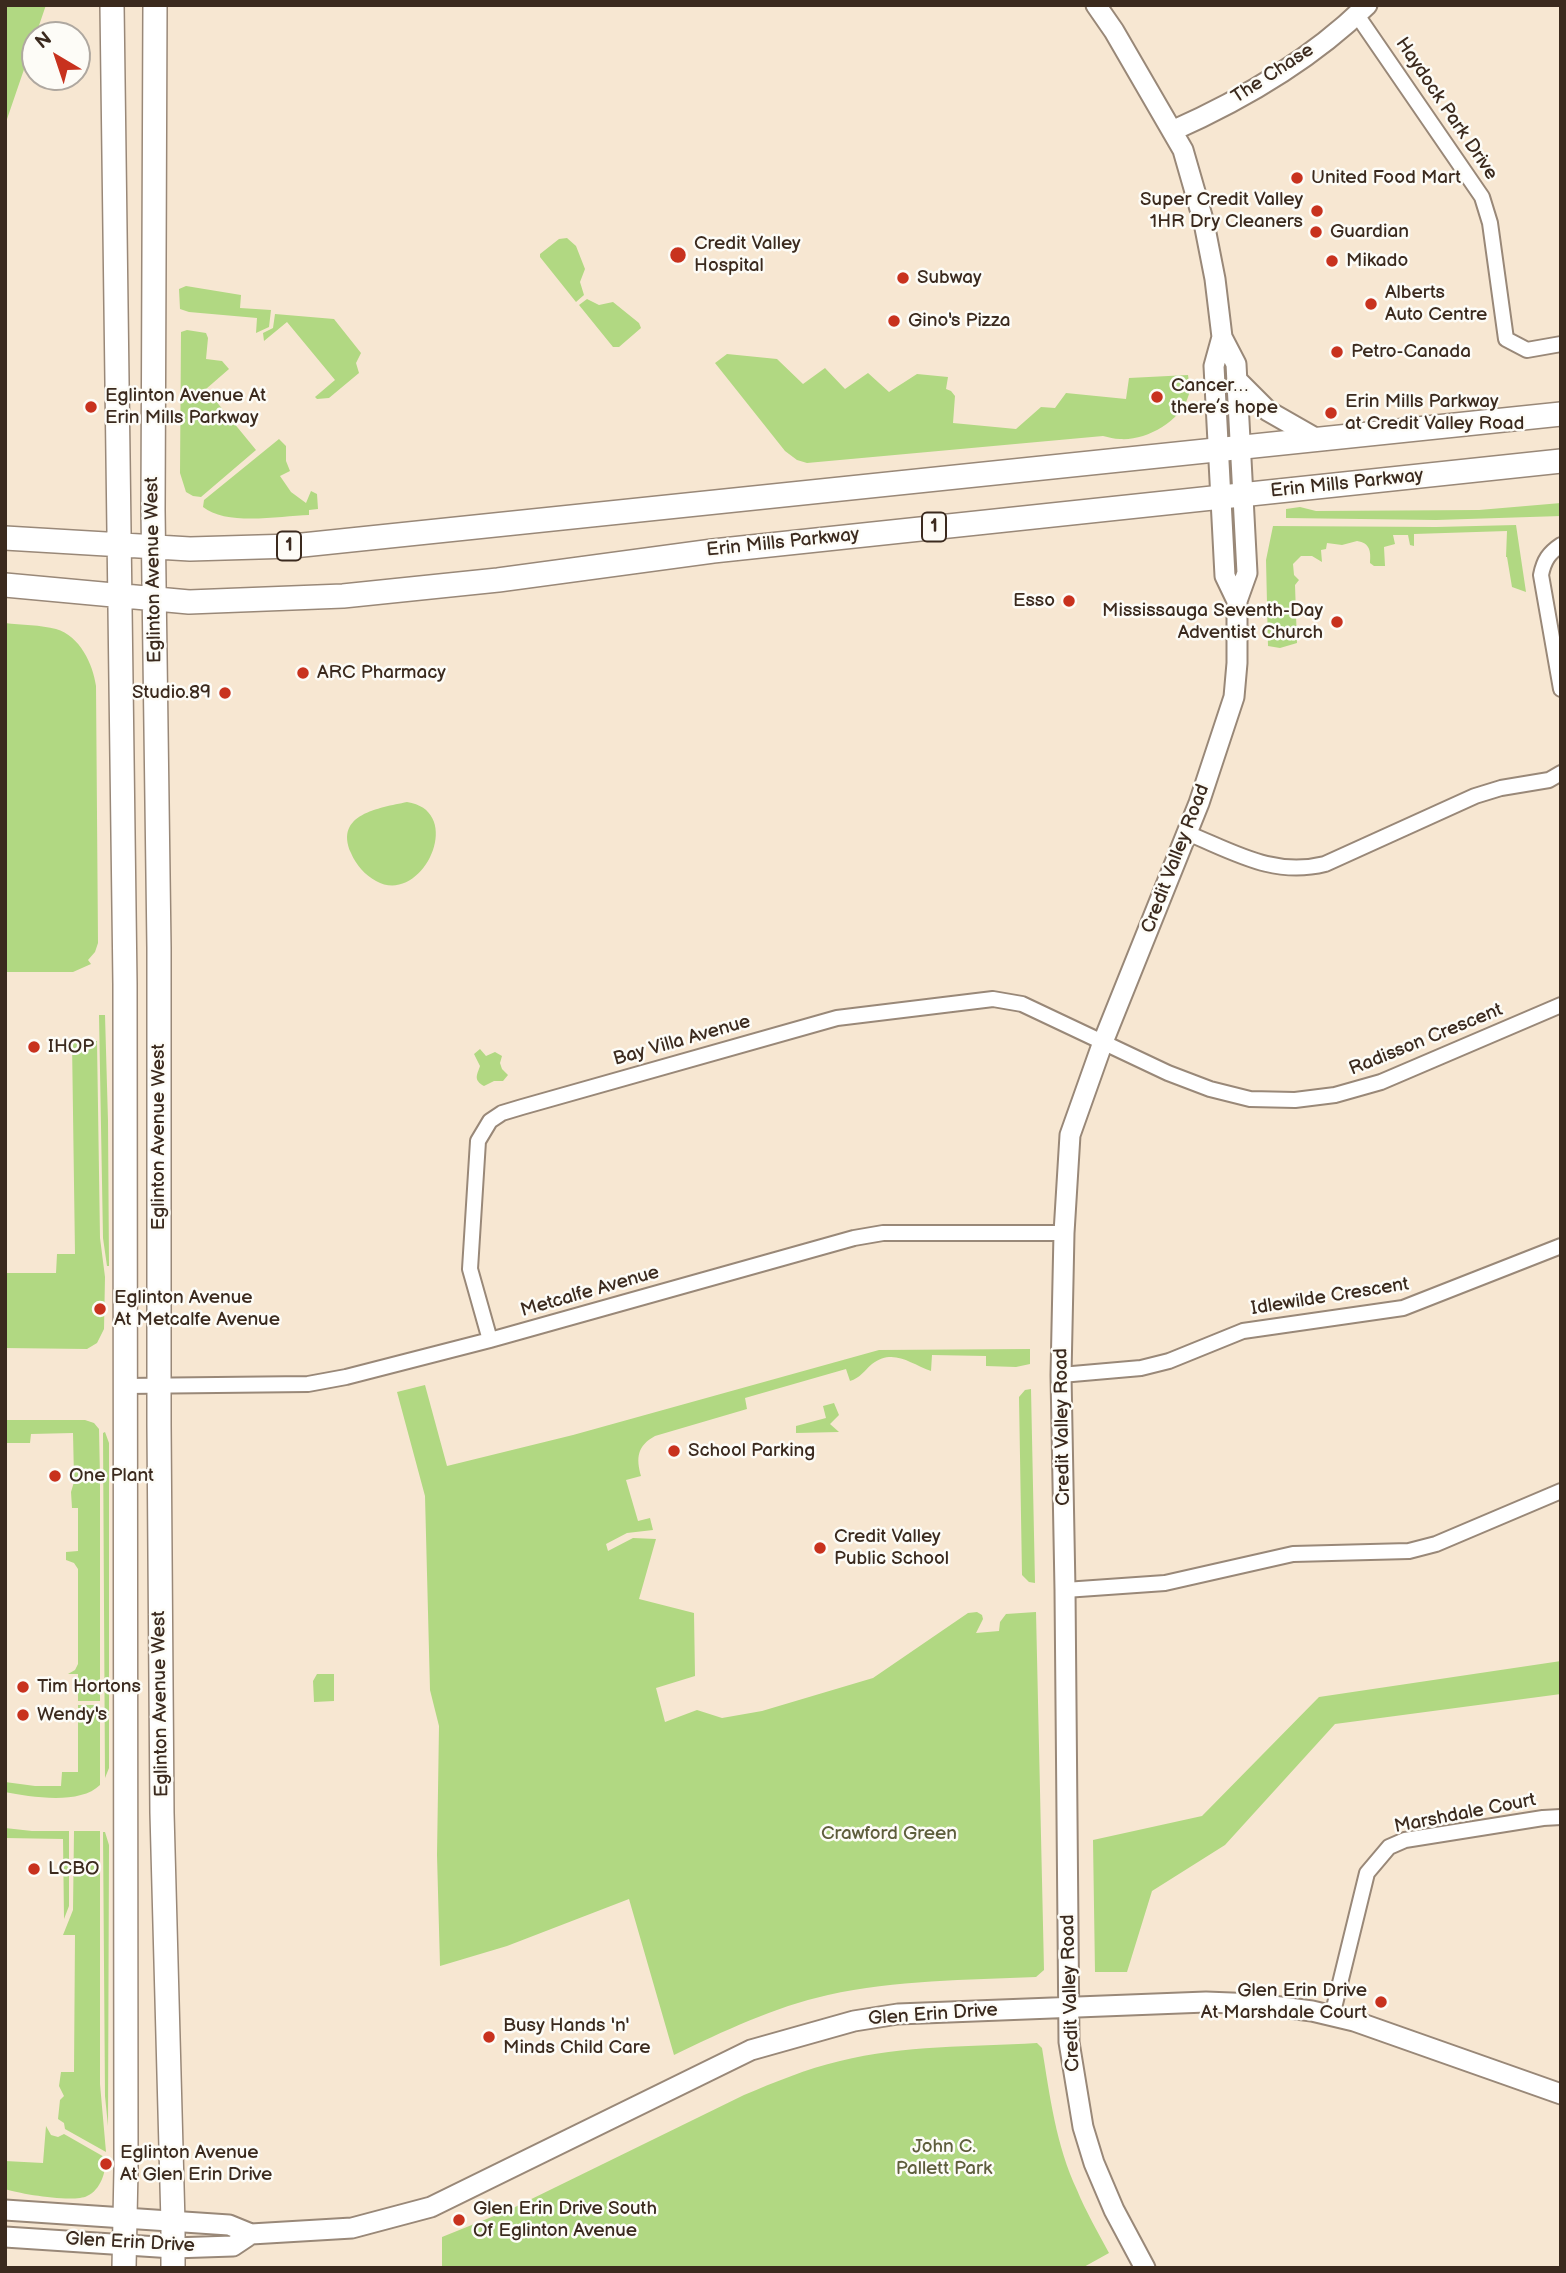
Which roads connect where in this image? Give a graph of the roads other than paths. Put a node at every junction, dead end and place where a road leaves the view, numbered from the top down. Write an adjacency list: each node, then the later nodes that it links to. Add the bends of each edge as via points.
1 (113, 5): 15 (main road, Eglinton Avenue West)
2 (155, 5): 17 (main road, Eglinton Avenue West)
3 (1096, 5): 5 (street, Credit Valley Road)
4 (1362, 10): 5 (street, The Chase, via 1262,85); 7 (street, Haydock Park Drive, via 1482,197 1490,223 1506,340 1527,350)
5 (1172, 131): 6 (street, Credit Valley Road, via 1189,165 1204,223)
6 (1222, 337): 8 (street, Credit Valley Road, via 1236,365); 11 (street, Credit Valley Road, via 1214,366)
7 (1561, 344)
8 (1237, 380): 10 (street, via 1269,411); 11 (street, Credit Valley Road)
9 (1561, 414): 10 (main road, 1)
10 (1317, 439): 11 (main road, 1)
11 (1229, 448): 13 (street, Credit Valley Road); 17 (main road, 1, via 293,546)
12 (1561, 461): 13 (main road, Erin Mills Parkway / 1)
13 (1232, 496): 20 (main road, Erin Mills Parkway / 1, via 343,596 189,602); 23 (street, Credit Valley Road, via 1225,576 1237,601 1234,697)
14 (5, 538): 15 (main road, 1)
15 (119, 545): 17 (main road, 1); 19 (main road, Eglinton Avenue West)
16 (1561, 545): 21 (street, via 1549,553 1541,575)
17 (153, 547): 20 (main road, Eglinton Avenue West)
18 (5, 585): 19 (main road, Erin Mills Parkway / 1)
19 (120, 595): 20 (main road, Erin Mills Parkway / 1); 30 (main road, Eglinton Avenue West)
20 (154, 598): 31 (main road, Eglinton Avenue West)
21 (1561, 689)
22 (1561, 773): 23 (street, via 1549,780 1475,796 1308,868 1270,866)
23 (1188, 833): 25 (street, Credit Valley Road)
24 (1561, 1005): 25 (street, Radisson Crescent, via 1381,1082 1295,1100 1250,1099 1210,1089)
25 (1103, 1042): 26 (street, Credit Valley Road, via 1070,1135); 28 (street, Bay Villa Avenue, via 1022,1004 978,1000 837,1018 502,1113 478,1141 470,1269)
26 (1064, 1233): 28 (street, Metcalfe Avenue, via 883,1233 854,1238); 29 (street, Credit Valley Road)
27 (1561, 1246): 29 (street, Idlewilde Crescent, via 1403,1308 1242,1331 1141,1368)
28 (490, 1340): 31 (street, Metcalfe Avenue, via 308,1384)
29 (1061, 1375): 33 (street, Credit Valley Road)
30 (126, 1386): 31 (street, Metcalfe Avenue); 39 (main road, Eglinton Avenue West)
31 (158, 1386): 40 (main road, Eglinton Avenue West, via 162,1813)
32 (1561, 1491): 33 (street, via 1409,1551 1293,1554 1165,1584)
33 (1065, 1590): 35 (street, Credit Valley Road)
34 (1561, 1817): 36 (street, Marshdale Court, via 1405,1840 1389,1847 1367,1873)
35 (1069, 2008): 36 (street, Glen Erin Drive, via 1206,2002 1257,2004); 41 (street, Glen Erin Drive, via 898,2014 854,2021 751,2050 431,2207 352,2228); 46 (street, Credit Valley Road, via 1073,2080 1086,2139)
36 (1332, 2016): 37 (street, Glen Erin Drive)
37 (1561, 2094)
38 (5, 2210): 39 (street, Glen Erin Drive)
39 (124, 2219): 40 (street, Glen Erin Drive); 43 (main road, Eglinton Avenue West)
40 (173, 2223): 41 (street, Glen Erin Drive, via 229,2225); 44 (main road, Eglinton Avenue West)
41 (251, 2234): 44 (street, Glen Erin Drive, via 233,2246)
42 (5, 2237): 43 (street, Glen Erin Drive)
43 (124, 2244): 44 (street, Glen Erin Drive); 45 (main road, Eglinton Avenue West)
44 (173, 2258)
45 (124, 2268)
46 (1145, 2268)

